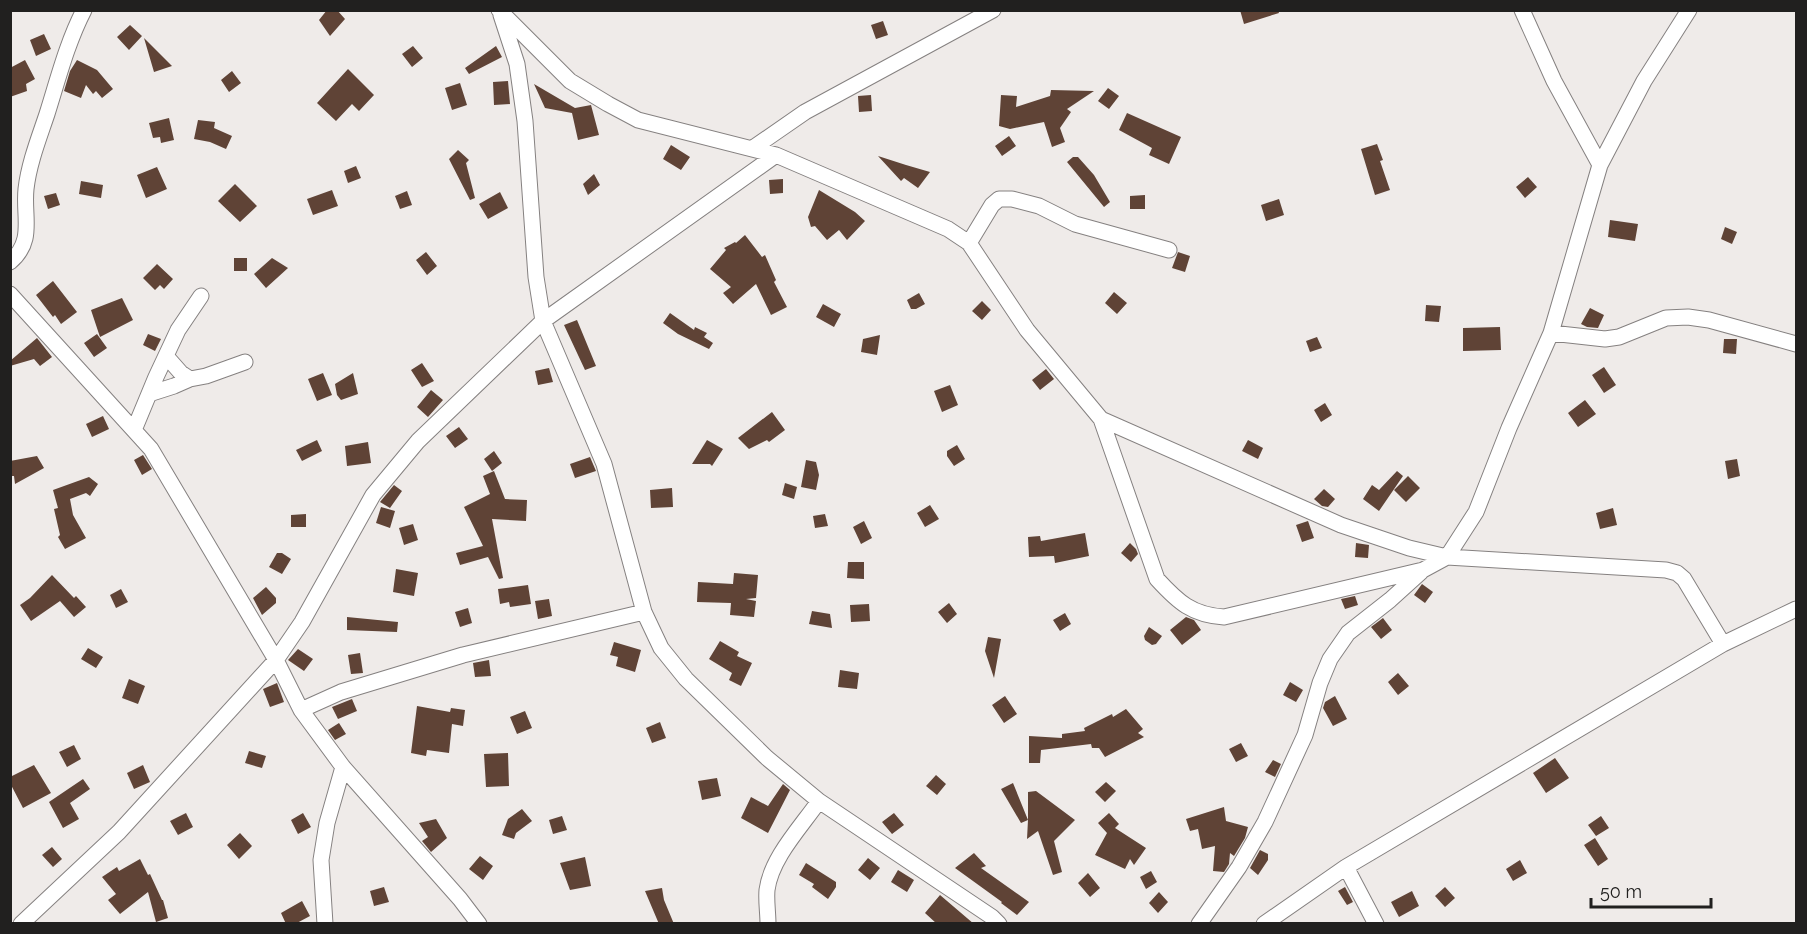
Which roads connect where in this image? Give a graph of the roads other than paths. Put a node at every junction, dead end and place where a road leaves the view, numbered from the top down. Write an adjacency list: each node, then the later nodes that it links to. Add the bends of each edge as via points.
1 (84, 10): 11 (street, via 72,33 31,164 26,187 24,245)
2 (993, 10): 6 (street, via 805,112)
3 (1522, 10): 8 (street, via 1554,81)
4 (1689, 10): 8 (street, via 1644,81)
5 (500, 11): 6 (street, via 570,81 608,104 638,120); 14 (street, via 517,64)
6 (753, 148): 7 (street)
7 (776, 155): 9 (street, via 948,229); 14 (street)
8 (1600, 165): 15 (street)
9 (969, 243): 10 (street, via 992,204 999,199 1012,199 1039,206 1075,224); 21 (street, via 1028,330)
10 (1169, 250)
11 (10, 262)
12 (10, 294): 22 (street)
13 (201, 296): 17 (street)
14 (543, 321): 26 (street, via 604,464); 28 (street, via 418,441 373,495 302,622)
15 (1551, 333): 16 (street, via 1605,339 1666,318 1688,316); 23 (street, via 1476,512)
16 (1797, 344)
17 (166, 356): 19 (street); 20 (street)
18 (245, 362): 19 (street)
19 (190, 379): 20 (street)
20 (149, 394): 22 (street)
21 (1101, 419): 23 (street, via 1341,525); 24 (street, via 1157,579 1174,598 1192,609 1207,616 1224,617)
22 (134, 430): 28 (street, via 151,449)
23 (1447, 557): 24 (street); 27 (street, via 1677,573)
24 (1423, 570): 38 (street, via 1348,633 1330,659 1305,735 1265,822)
25 (1797, 609): 27 (street)
26 (644, 612): 29 (street, via 463,655 340,692); 31 (street, via 662,648 687,679 767,758)
27 (1723, 644): 32 (street)
28 (276, 660): 29 (street); 33 (street, via 119,832)
29 (301, 710): 30 (street)
30 (343, 767): 34 (street, via 321,860); 35 (street)
31 (819, 801): 36 (street, via 771,873); 37 (street)
32 (1346, 867): 39 (street); 40 (street)
33 (21, 924)
34 (325, 924)
35 (479, 924)
36 (768, 924)
37 (999, 924)
38 (1199, 924)
39 (1264, 924)
40 (1376, 924)

